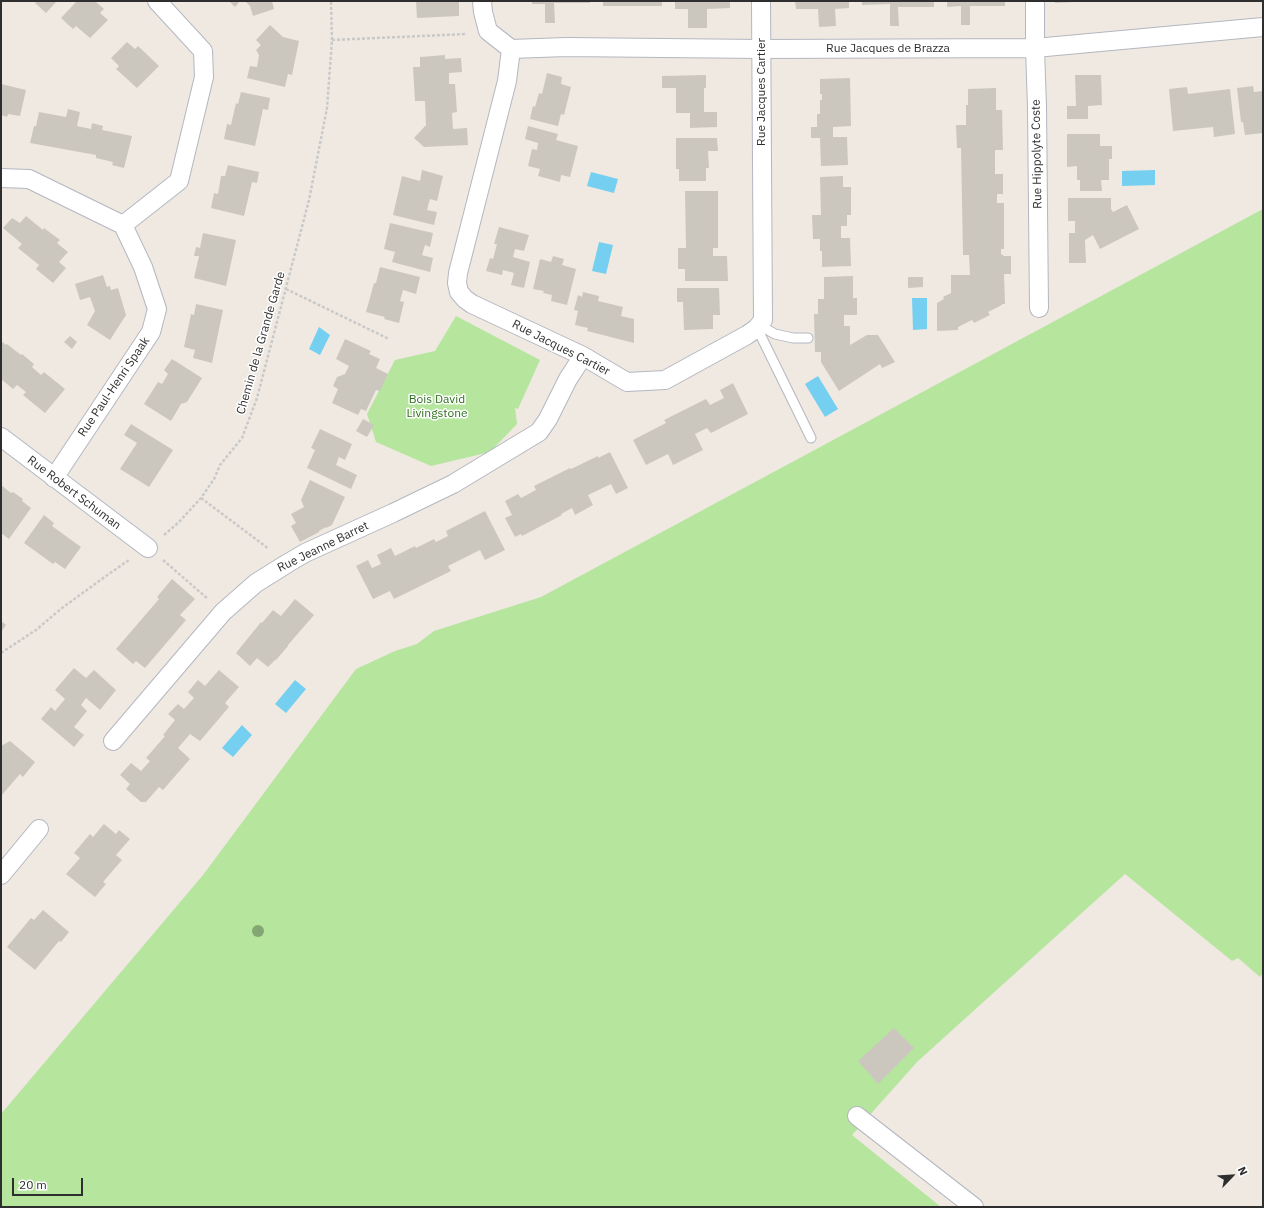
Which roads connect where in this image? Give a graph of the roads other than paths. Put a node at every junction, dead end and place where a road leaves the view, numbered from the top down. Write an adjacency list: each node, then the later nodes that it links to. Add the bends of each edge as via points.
1 (157, 1): 10 (street, via 203,51 204,77 179,181)
2 (482, 1): 7 (street, via 488,31)
3 (761, 1): 8 (street, Rue Jacques Cartier)
4 (1035, 1): 6 (street, Rue Hippolyte Coste)
5 (1263, 27): 6 (street, Rue Jacques de Brazza)
6 (1035, 48): 8 (street, Rue Jacques de Brazza); 11 (street, Rue Hippolyte Coste)
7 (511, 49): 8 (street, Rue Jacques de Brazza, via 566,47); 14 (street, Rue Jacques Cartier, via 507,81 458,274 459,292 472,304)
8 (761, 50): 12 (street, Rue Jacques Cartier, via 763,320)
9 (1, 178): 10 (street, via 29,178)
10 (123, 225): 17 (street, Rue Paul-Henri Spaak, via 143,267 157,309 151,332)
11 (1039, 308)
12 (758, 327): 13 (lane, via 793,338); 14 (street, Rue Jacques Cartier, via 665,380 627,382); 16 (lane)
13 (808, 338)
14 (583, 356): 19 (street, Rue Jeanne Barret, via 539,432 453,484 305,553 256,583 224,612)
15 (1, 437): 17 (street, Rue Robert Schuman)
16 (810, 438)
17 (54, 478): 18 (street, Rue Robert Schuman)
18 (148, 548)
19 (113, 741)
20 (39, 829): 21 (street)
21 (1, 875)
22 (857, 1116): 23 (street)
23 (974, 1207)

